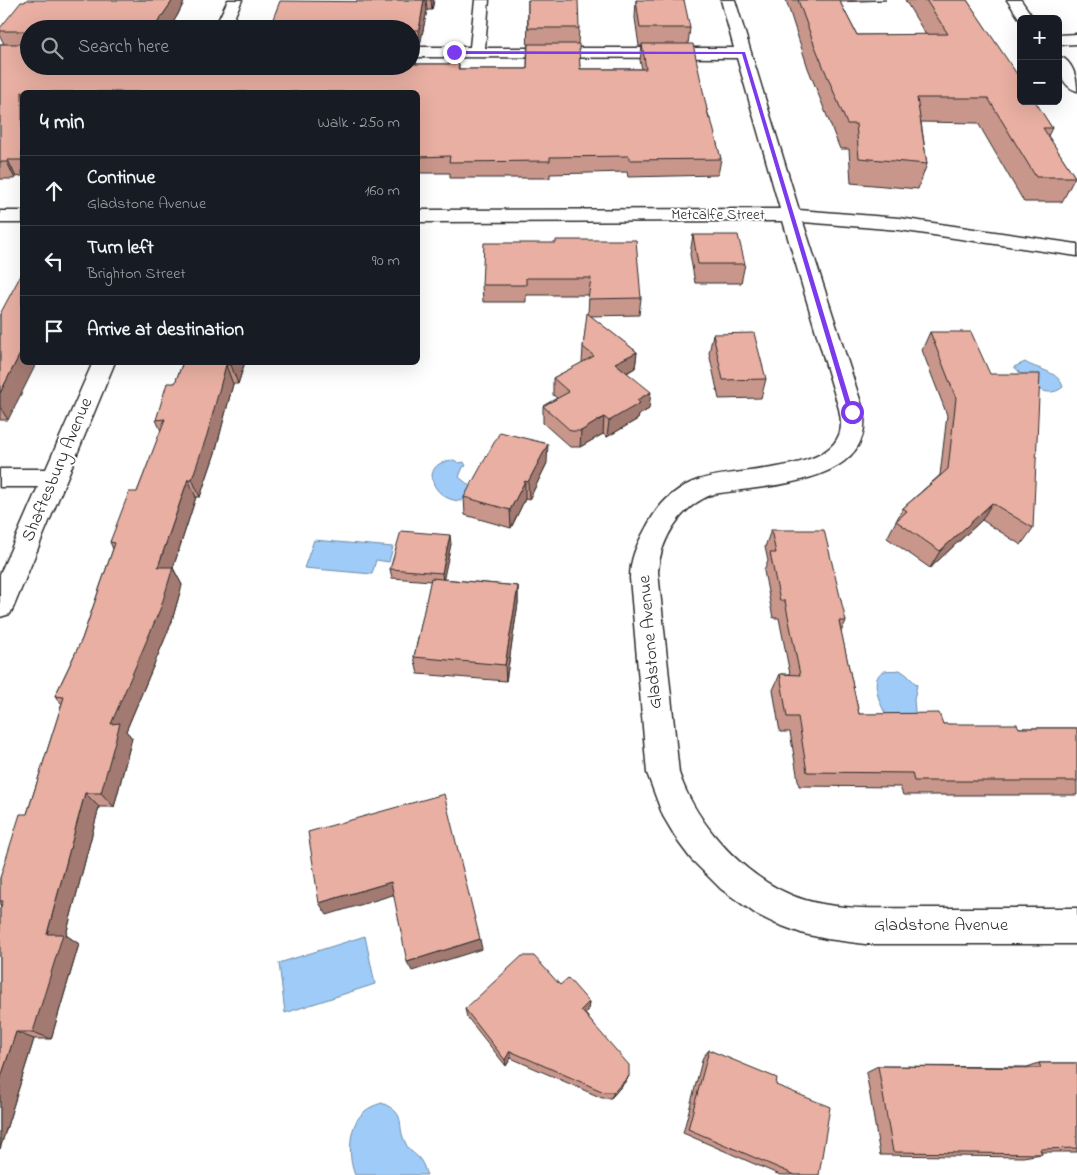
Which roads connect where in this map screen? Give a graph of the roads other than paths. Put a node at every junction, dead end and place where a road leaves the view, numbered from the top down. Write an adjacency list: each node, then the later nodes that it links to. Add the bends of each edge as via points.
1 (235, 0): 6 (street)
2 (482, 0): 10 (street)
3 (728, 0): 11 (street, Gladstone Avenue)
4 (1014, 0): 5 (street)
5 (1024, 15)
6 (225, 20)
7 (1062, 40): 8 (street)
8 (1077, 40)
9 (420, 52): 10 (street)
10 (477, 52): 11 (street)
11 (744, 53): 14 (street, Gladstone Avenue)
12 (1062, 66): 13 (street)
13 (1077, 86)
14 (791, 215): 15 (street, Metcalfe Street); 18 (street, Metcalfe Street, via 899,224); 23 (street, Gladstone Avenue, via 851,409 853,428 839,454 815,467 704,487 681,500 665,517 651,542 644,578 663,773 671,797 694,838 712,858 757,895 805,918 865,926)
15 (420, 216)
16 (0, 217): 17 (street)
17 (20, 217)
18 (1077, 250)
19 (103, 365): 21 (street, Shaftesbury Avenue)
20 (0, 478): 21 (street)
21 (54, 478): 22 (street, Shaftesbury Avenue)
22 (0, 606)
23 (1077, 926)

